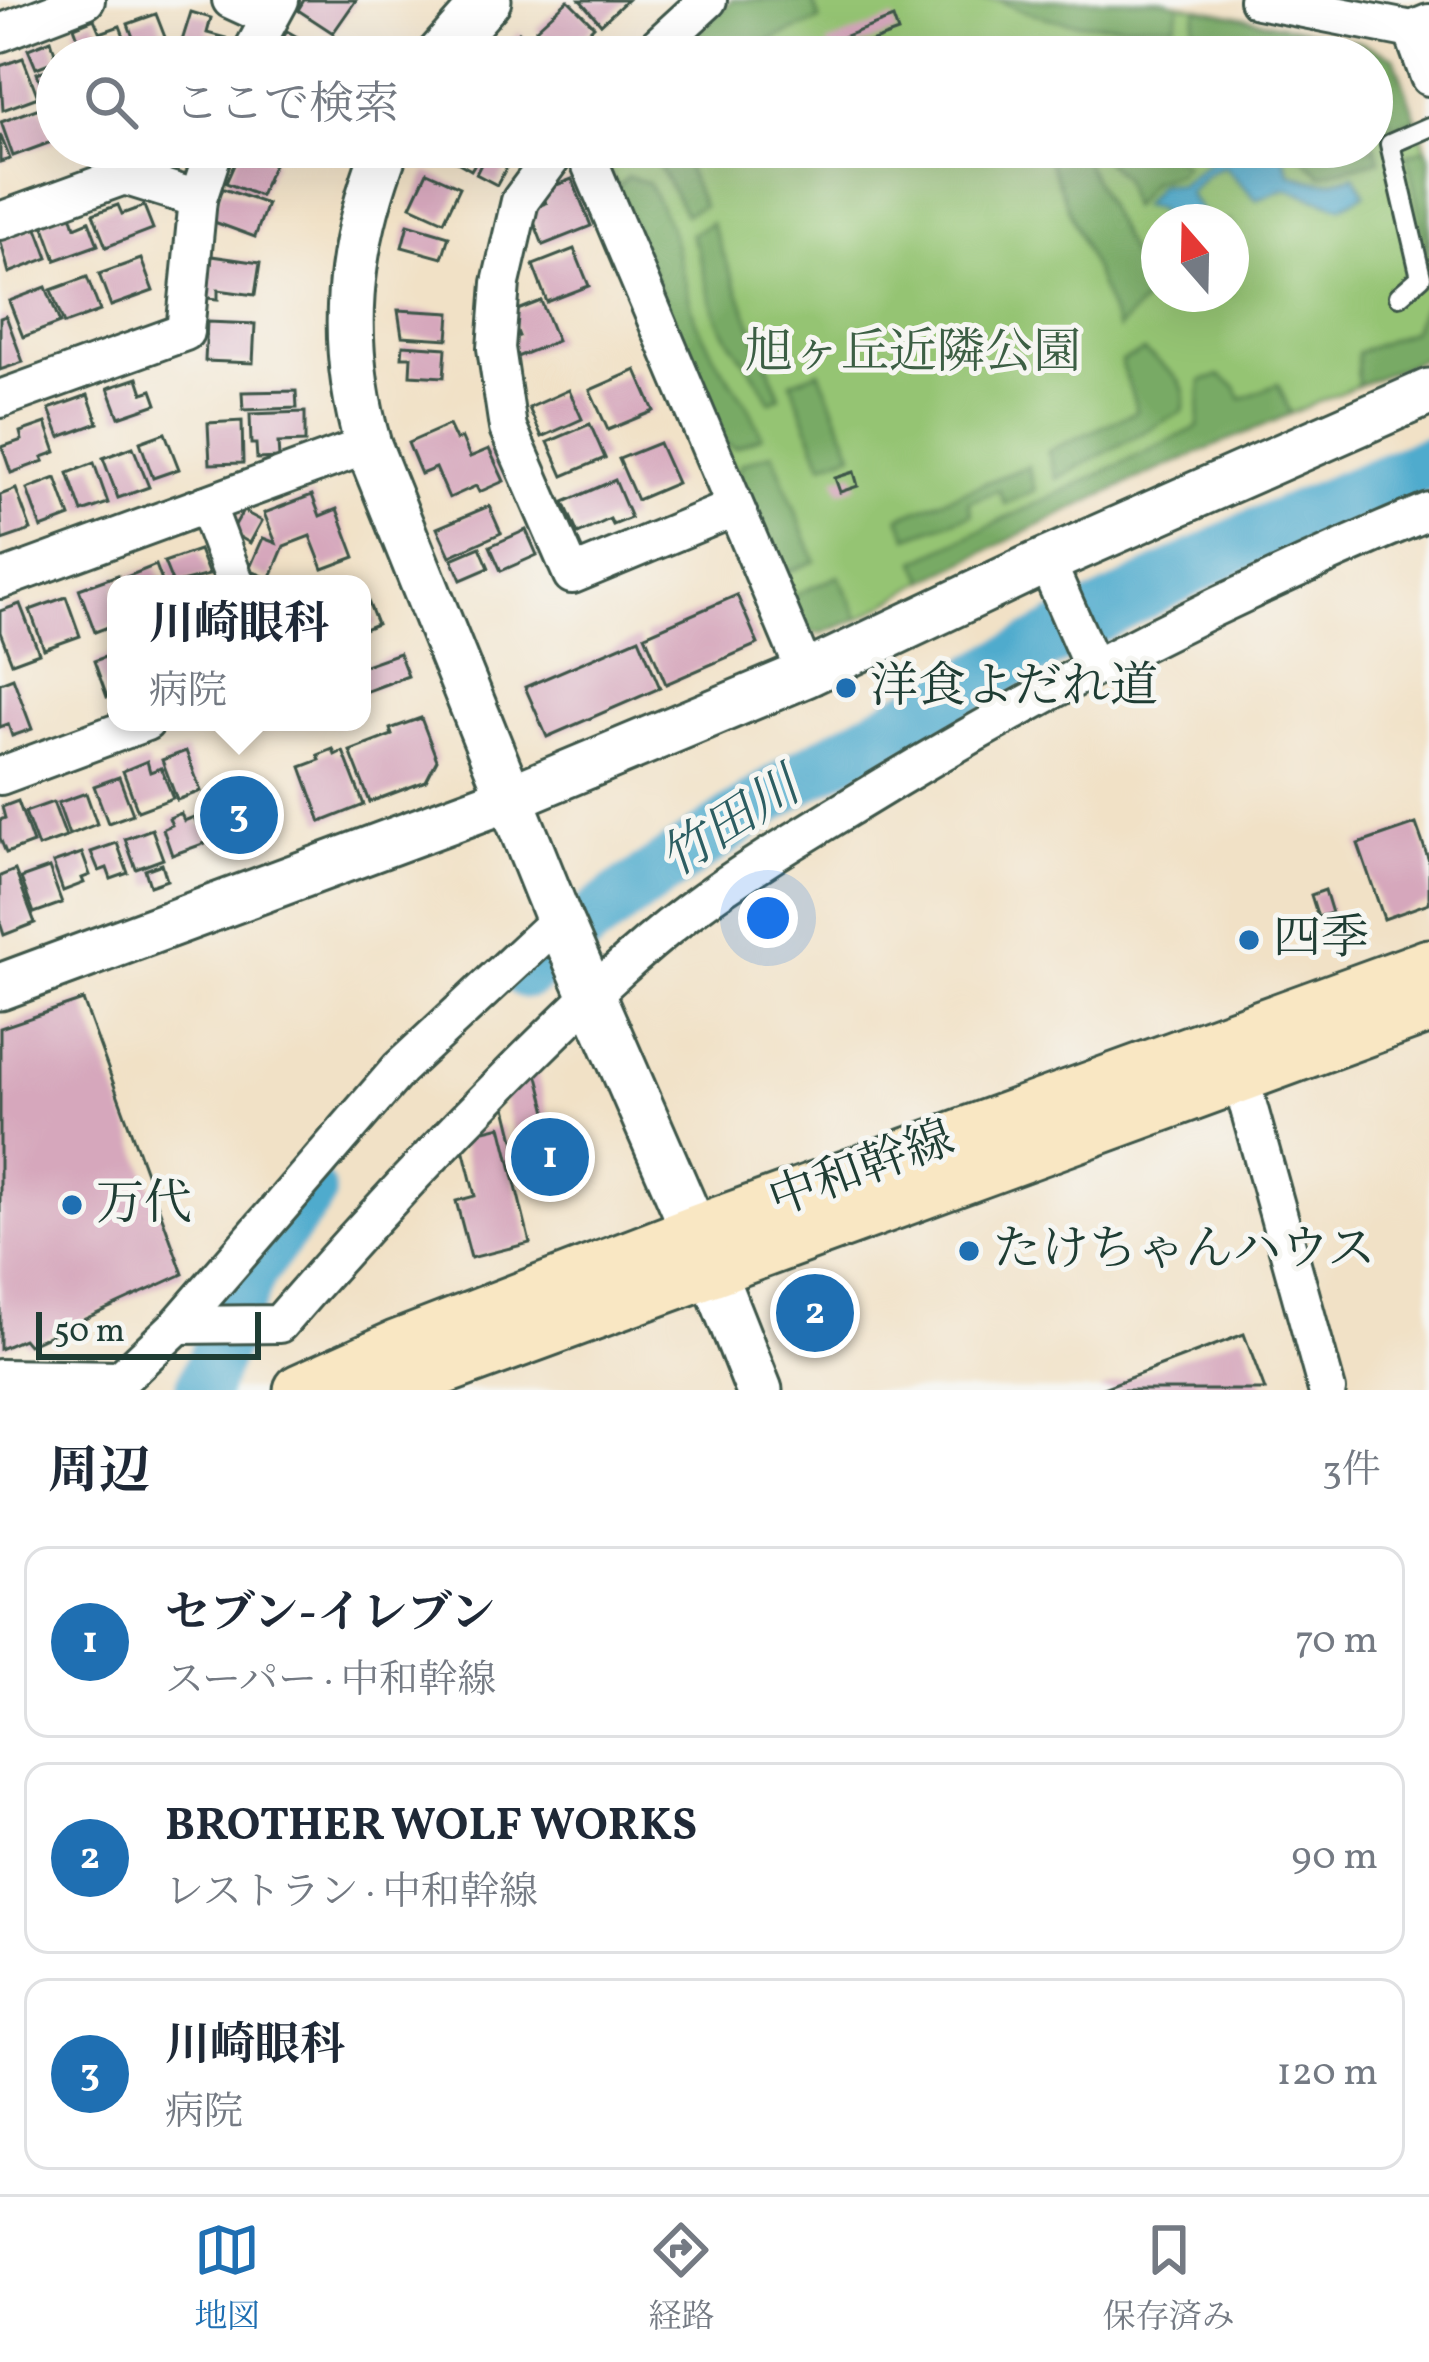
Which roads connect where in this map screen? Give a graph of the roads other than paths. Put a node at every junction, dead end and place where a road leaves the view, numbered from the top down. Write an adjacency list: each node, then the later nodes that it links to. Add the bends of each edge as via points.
1 (86, 0): 8 (street)
2 (231, 0): 6 (street)
3 (488, 0): 10 (street)
4 (709, 0): 11 (street)
5 (1258, 0): 7 (street)
6 (274, 9): 9 (street)
7 (1421, 27): 12 (street)
8 (0, 33)
9 (260, 36)
10 (456, 36)
11 (669, 36)
12 (1429, 76)
13 (1429, 127): 14 (lane)
14 (1393, 143)
15 (1393, 157): 22 (lane, via 1421,278)
16 (208, 168): 20 (street)
17 (379, 168): 25 (street, via 353,266 350,323 353,392)
18 (544, 168): 27 (street, via 520,201 496,348 508,428 572,575)
19 (592, 168): 27 (street)
20 (198, 199): 21 (street, via 124,176); 24 (street, via 185,332)
21 (0, 221)
22 (1399, 296)
23 (1429, 392): 29 (street)
24 (0, 399)
25 (368, 446): 26 (street); 36 (street)
26 (206, 504): 30 (street); 31 (street)
27 (734, 508): 33 (street)
28 (1429, 511): 32 (street)
29 (1047, 563): 32 (street); 33 (street)
30 (233, 575)
31 (0, 580)
32 (1093, 668): 40 (street, via 766,856)
33 (806, 674): 36 (street)
34 (122, 731): 35 (street)
35 (0, 776)
36 (512, 797): 37 (street); 39 (street)
37 (558, 917): 40 (street); 44 (street, via 400,1067)
38 (1429, 965): 43 (main road, 中和幹線)
39 (0, 987)
40 (592, 993): 43 (street); 44 (street, via 279,1324)
41 (1429, 1007): 42 (main road, 中和幹線)
42 (1240, 1076): 43 (main road, 中和幹線); 50 (street)
43 (703, 1250): 47 (main road, 中和幹線, via 398,1346); 48 (main road, 中和幹線); 49 (street)
44 (178, 1324): 46 (street, via 120,1380)
45 (0, 1378): 46 (street)
46 (57, 1383)
47 (300, 1390)
48 (386, 1390)
49 (759, 1390)
50 (1328, 1390)

